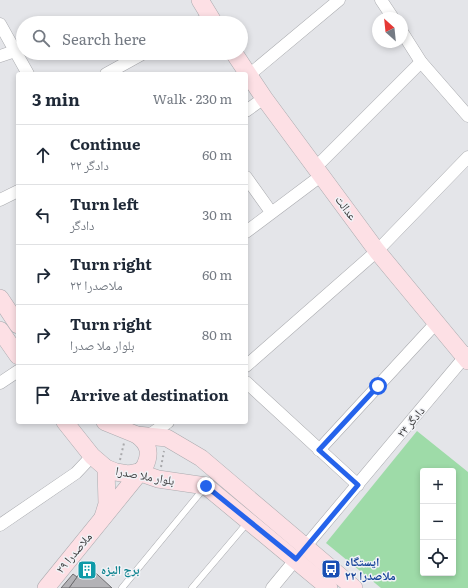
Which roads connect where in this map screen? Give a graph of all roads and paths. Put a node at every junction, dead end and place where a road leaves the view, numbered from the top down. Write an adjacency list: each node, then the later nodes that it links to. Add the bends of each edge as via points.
1 (200, 0): 5 (main road)
2 (339, 0): 17 (street)
3 (385, 1): 4 (street)
4 (390, 12)
5 (206, 16)
6 (0, 24): 8 (street)
7 (408, 41): 13 (street)
8 (15, 51): 9 (street)
9 (0, 56)
10 (20, 60): 14 (street)
11 (132, 60): 15 (street)
12 (239, 60): 16 (main road, عدالت)
13 (421, 62): 20 (street); 22 (street, via 369,114)
14 (27, 72)
15 (110, 72)
16 (247, 72)
17 (249, 75): 18 (main road, عدالت)
18 (264, 98): 19 (street); 22 (main road, عدالت)
19 (248, 109)
20 (466, 110)
21 (468, 157): 28 (street)
22 (319, 171): 26 (street); 28 (main road, عدالت)
23 (248, 180): 26 (street)
24 (16, 192): 25 (street)
25 (0, 200)
26 (271, 212): 27 (street)
27 (248, 230)
28 (377, 251): 31 (main road, عدالت); 35 (street)
29 (0, 298): 30 (main road)
30 (16, 322)
31 (436, 323): 34 (main road, عدالت); 43 (street)
32 (0, 330): 33 (main road)
33 (16, 353)
34 (467, 357): 47 (street, دادگر ۲۴)
35 (248, 364)
36 (16, 372): 37 (street)
37 (0, 383)
38 (248, 384): 43 (street)
39 (67, 424): 44 (main road, بلوار ملا صدرا)
40 (110, 424): 42 (main road)
41 (163, 424): 42 (street)
42 (137, 434): 45 (path); 46 (main road, ملاصدرا ۲۹, via 144,440 148,449 145,466); 52 (main road, via 167,438 201,458)
43 (319, 450): 47 (street)
44 (92, 456): 45 (main road, بلوار ملا صدرا); 51 (street, via 76,473)
45 (111, 470): 46 (main road, بلوار ملا صدرا, via 128,474); 49 (main road)
46 (138, 472): 48 (main road, بلوار ملا صدرا, via 158,479); 49 (main road, ملاصدرا ۲۹)
47 (358, 485): 52 (street, دادگر ۲۴)
48 (206, 486): 50 (main road); 54 (lane)
49 (103, 519): 53 (main road, ملاصدرا ۲۹)
50 (248, 521): 52 (main road); 55 (lane)
51 (0, 525)
52 (301, 553): 56 (street, دادگر ۲۴); 57 (main road); 58 (main road)
53 (46, 588)
54 (122, 588)
55 (192, 588)
56 (272, 588)
57 (329, 588)
58 (354, 588)

